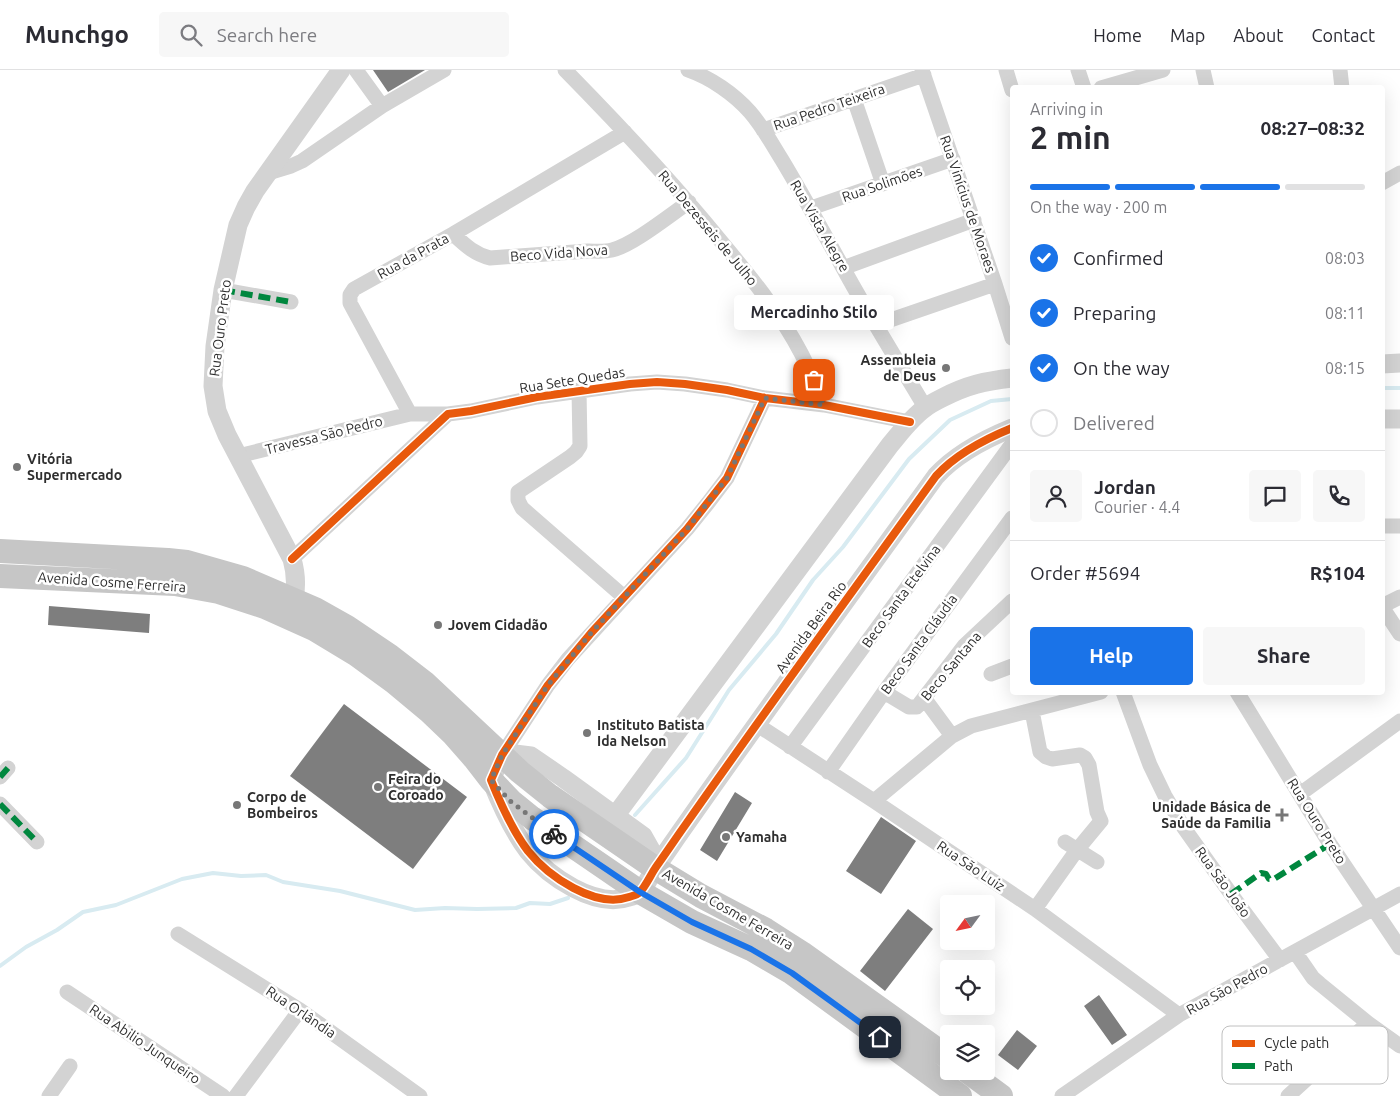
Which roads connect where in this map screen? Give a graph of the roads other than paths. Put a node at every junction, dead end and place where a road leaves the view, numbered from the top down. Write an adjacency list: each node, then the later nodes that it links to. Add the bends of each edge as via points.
1 (340, 70): 22 (street, Rua Ouro Preto)
2 (356, 70): 18 (street)
3 (444, 70): 18 (street)
4 (688, 70): 19 (street, Rua Vista Alegre, via 736,98)
5 (1006, 70): 12 (street)
6 (1078, 70): 13 (street)
7 (1163, 70): 14 (street)
8 (1203, 70): 15 (street)
9 (1340, 70): 16 (street)
10 (573, 72): 20 (street, Rua Dezesseis de Julho)
11 (923, 72): 17 (street, Rua Pedro Teixeira); 21 (street, Rua Vinícius de Moraes)
12 (1010, 85)
13 (1083, 85)
14 (1119, 85)
15 (1206, 85)
16 (1342, 85)
17 (854, 99): 19 (street, Rua Pedro Teixeira); 25 (street)
18 (382, 106): 22 (street, via 302,161)
19 (763, 130): 27 (street, Rua Vista Alegre)
20 (625, 132): 26 (street, Rua Dezesseis de Julho); 29 (street, Rua da Prata)
21 (953, 159): 25 (street, Rua Solimões); 28 (street, Rua Vinícius de Moraes)
22 (268, 173): 32 (street, Rua Ouro Preto, via 238,225)
23 (1400, 174): 24 (street)
24 (1385, 181)
25 (883, 184): 27 (street, Rua Solimões)
26 (689, 202): 29 (street, Beco Vida Nova, via 613,250 490,258 469,249); 41 (street, Rua Dezesseis de Julho, via 786,326)
27 (811, 208): 30 (street, Rua Vista Alegre)
28 (974, 220): 30 (street); 31 (street, Rua Vinícius de Moraes)
29 (453, 234): 43 (street, Rua da Prata, via 354,289 350,295 350,303)
30 (843, 268): 34 (street, Rua Vista Alegre)
31 (995, 284): 34 (street); 35 (street, Rua Vinícius de Moraes)
32 (223, 290): 33 (street); 50 (street, Rua Ouro Preto, via 215,346 214,386 226,435)
33 (291, 302)
34 (876, 325): 42 (street, Rua Vista Alegre)
35 (1010, 332)
36 (1400, 363): 37 (street)
37 (1385, 364)
38 (1010, 378): 42 (street, via 971,385)
39 (579, 390): 40 (street, Rua Sete Quedas, via 657,382); 44 (street, Rua Sete Quedas); 57 (street, via 580,446 518,492 518,500 522,508)
40 (765, 398): 41 (street, Rua Sete Quedas); 57 (street, via 727,478 687,529)
41 (824, 405): 47 (street, Rua Sete Quedas)
42 (925, 407): 47 (street)
43 (410, 414): 44 (street); 50 (street, Travessa São Pedro)
44 (448, 414): 55 (street)
45 (1400, 419): 46 (street)
46 (1385, 420)
47 (910, 422): 82 (street)
48 (1010, 429): 73 (street, Avenida Beira Rio, via 962,454 936,476)
49 (1010, 447): 75 (street, Beco Santa Etelvina)
50 (238, 456): 55 (street, Rua Ouro Preto)
51 (1010, 521): 66 (street, Beco Santa Cláudia)
52 (1385, 526): 53 (street)
53 (1400, 526)
54 (0, 551): 59 (main road, Avenida Cosme Ferreira, via 187,562 242,578)
55 (292, 559): 59 (street, Rua Ouro Preto, via 296,574)
56 (0, 576): 78 (main road, Avenida Cosme Ferreira, via 176,584 219,592 265,607 334,640 394,682 453,734)
57 (624, 597): 76 (street, via 568,659)
58 (1400, 597): 61 (street)
59 (294, 599): 76 (main road, Avenida Cosme Ferreira, via 347,627 390,656 425,683)
60 (1010, 603): 70 (street, Beco Santana, via 964,646)
61 (1385, 604)
62 (1385, 611): 63 (street)
63 (1400, 634)
64 (1010, 667): 65 (street)
65 (991, 674)
66 (884, 692): 70 (street, Beco Santana, via 910,707 917,707); 77 (street, Beco Santa Cláudia)
67 (1090, 695): 71 (street)
68 (1124, 695): 94 (street, Rua São João, via 1165,796 1184,828)
69 (1239, 695): 79 (street, Rua Ouro Preto)
70 (924, 698): 74 (street)
71 (1032, 711): 74 (street, via 971,726); 84 (street, via 1040,752 1052,759 1080,755 1089,765 1101,820)
72 (1400, 721): 79 (street)
73 (756, 724): 75 (street, Rua São Luiz); 86 (street, Avenida Beira Rio)
74 (952, 736): 80 (street)
75 (790, 747): 77 (street, Rua São Luiz)
76 (502, 755): 78 (street); 82 (street, via 531,756); 86 (main road, Avenida Cosme Ferreira, via 550,796)
77 (828, 772): 80 (street, Rua São Luiz)
78 (491, 780): 87 (main road, Avenida Cosme Ferreira, via 532,818); 87 (street, via 511,824 528,850 557,877 595,898 622,899)
79 (1300, 794): 90 (street, Rua Ouro Preto)
80 (874, 801): 89 (street, Rua São Luiz)
81 (0, 804): 83 (street)
82 (615, 816): 86 (street, via 643,836)
83 (37, 842)
84 (1071, 846): 85 (street); 89 (street)
85 (1097, 862)
86 (656, 868): 87 (street, Avenida Beira Rio); 103 (main road, Avenida Cosme Ferreira, via 802,953)
87 (640, 892): 111 (main road, Avenida Cosme Ferreira, via 792,973)
88 (1400, 894): 90 (street, Rua São Pedro)
89 (1035, 909): 97 (street, Rua São Luiz)
90 (1373, 909): 92 (street, Rua Ouro Preto); 93 (street, Rua São Pedro)
91 (178, 934): 96 (street, Rua Orlândia)
92 (1400, 948)
93 (1296, 952): 94 (street, Rua São Pedro); 98 (street, via 1313,978)
94 (1280, 960): 97 (street, Rua São Pedro)
95 (67, 992): 108 (street, Rua Abilio Junqueiro)
96 (300, 1010): 109 (street); 110 (street, Rua Orlândia)
97 (1179, 1015): 113 (street, Rua São Pedro)
98 (1368, 1023): 99 (street); 100 (street)
99 (1365, 1026)
100 (1372, 1026)
101 (1388, 1037): 102 (street)
102 (1400, 1046)
103 (940, 1052)
104 (70, 1066): 107 (street)
105 (979, 1080): 112 (main road)
106 (1301, 1084): 114 (street)
107 (49, 1096)
108 (223, 1096)
109 (236, 1096)
110 (420, 1096)
111 (960, 1096)
112 (1001, 1096)
113 (1062, 1096)
114 (1288, 1096)

